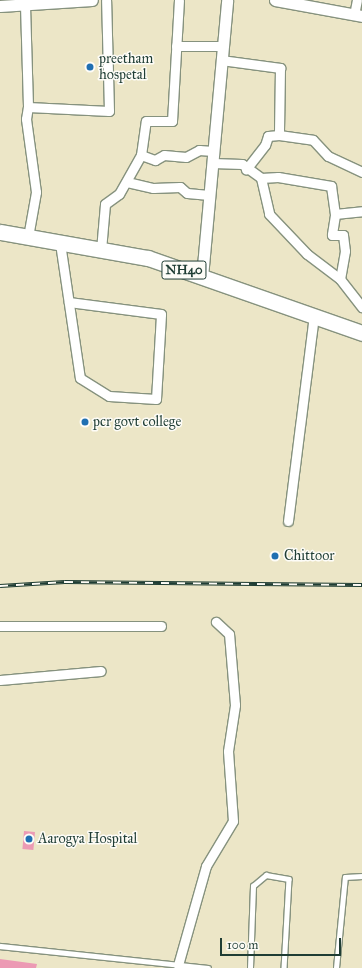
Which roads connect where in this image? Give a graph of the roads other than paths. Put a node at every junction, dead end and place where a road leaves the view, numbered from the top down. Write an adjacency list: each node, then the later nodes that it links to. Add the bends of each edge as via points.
1 (92, 0): 7 (street)
2 (106, 0): 13 (street, via 109,111)
3 (179, 0): 10 (street)
4 (227, 0): 11 (street)
5 (275, 0): 9 (street)
6 (357, 0): 9 (street)
7 (25, 5): 8 (street); 13 (street)
8 (0, 6)
9 (358, 16)
10 (176, 46): 11 (street); 16 (street, via 172,121 146,121)
11 (222, 46): 12 (street)
12 (221, 60): 14 (street, via 280,68); 15 (street)
13 (28, 107): 26 (street, via 26,119 36,192)
14 (279, 135): 18 (street, via 268,136 265,145); 19 (street, via 313,140 328,156)
15 (213, 151): 16 (street, via 199,150 186,157 164,155 155,160); 17 (street)
16 (141, 155): 21 (street)
17 (212, 163): 18 (street, via 242,164); 22 (street)
18 (246, 169): 20 (street)
19 (362, 172)
20 (261, 178): 24 (street, via 278,177 331,186); 30 (street, via 269,214 307,254)
21 (127, 182): 22 (street, via 153,188 180,187 187,193); 28 (street, via 114,200 105,204)
22 (209, 195): 29 (street)
23 (362, 211): 24 (street)
24 (335, 214): 30 (street, via 332,235 343,235 345,251)
25 (0, 232): 26 (highway, NH40)
26 (28, 237): 27 (highway, NH40)
27 (60, 243): 28 (highway, NH40); 31 (street)
28 (100, 250): 29 (highway, NH40, via 148,258)
29 (202, 277): 33 (highway, NH40)
30 (340, 279): 32 (street)
31 (69, 302): 31 (street, via 162,314 156,399 109,396 80,378)
32 (362, 307)
33 (314, 316): 34 (highway, NH40); 35 (street)
34 (362, 333)
35 (288, 521)
36 (216, 622): 43 (street, via 229,634 235,705 228,751 233,821 206,866)
37 (0, 626): 38 (street)
38 (161, 626)
39 (101, 671): 40 (street)
40 (0, 680)
41 (362, 876): 48 (lane, via 345,877)
42 (0, 946): 43 (lane)
43 (178, 966): 44 (lane)
44 (190, 967): 45 (lane)
45 (208, 968)
46 (250, 968): 47 (lane, via 253,886 266,875 290,879)
47 (284, 968)
48 (336, 968)

